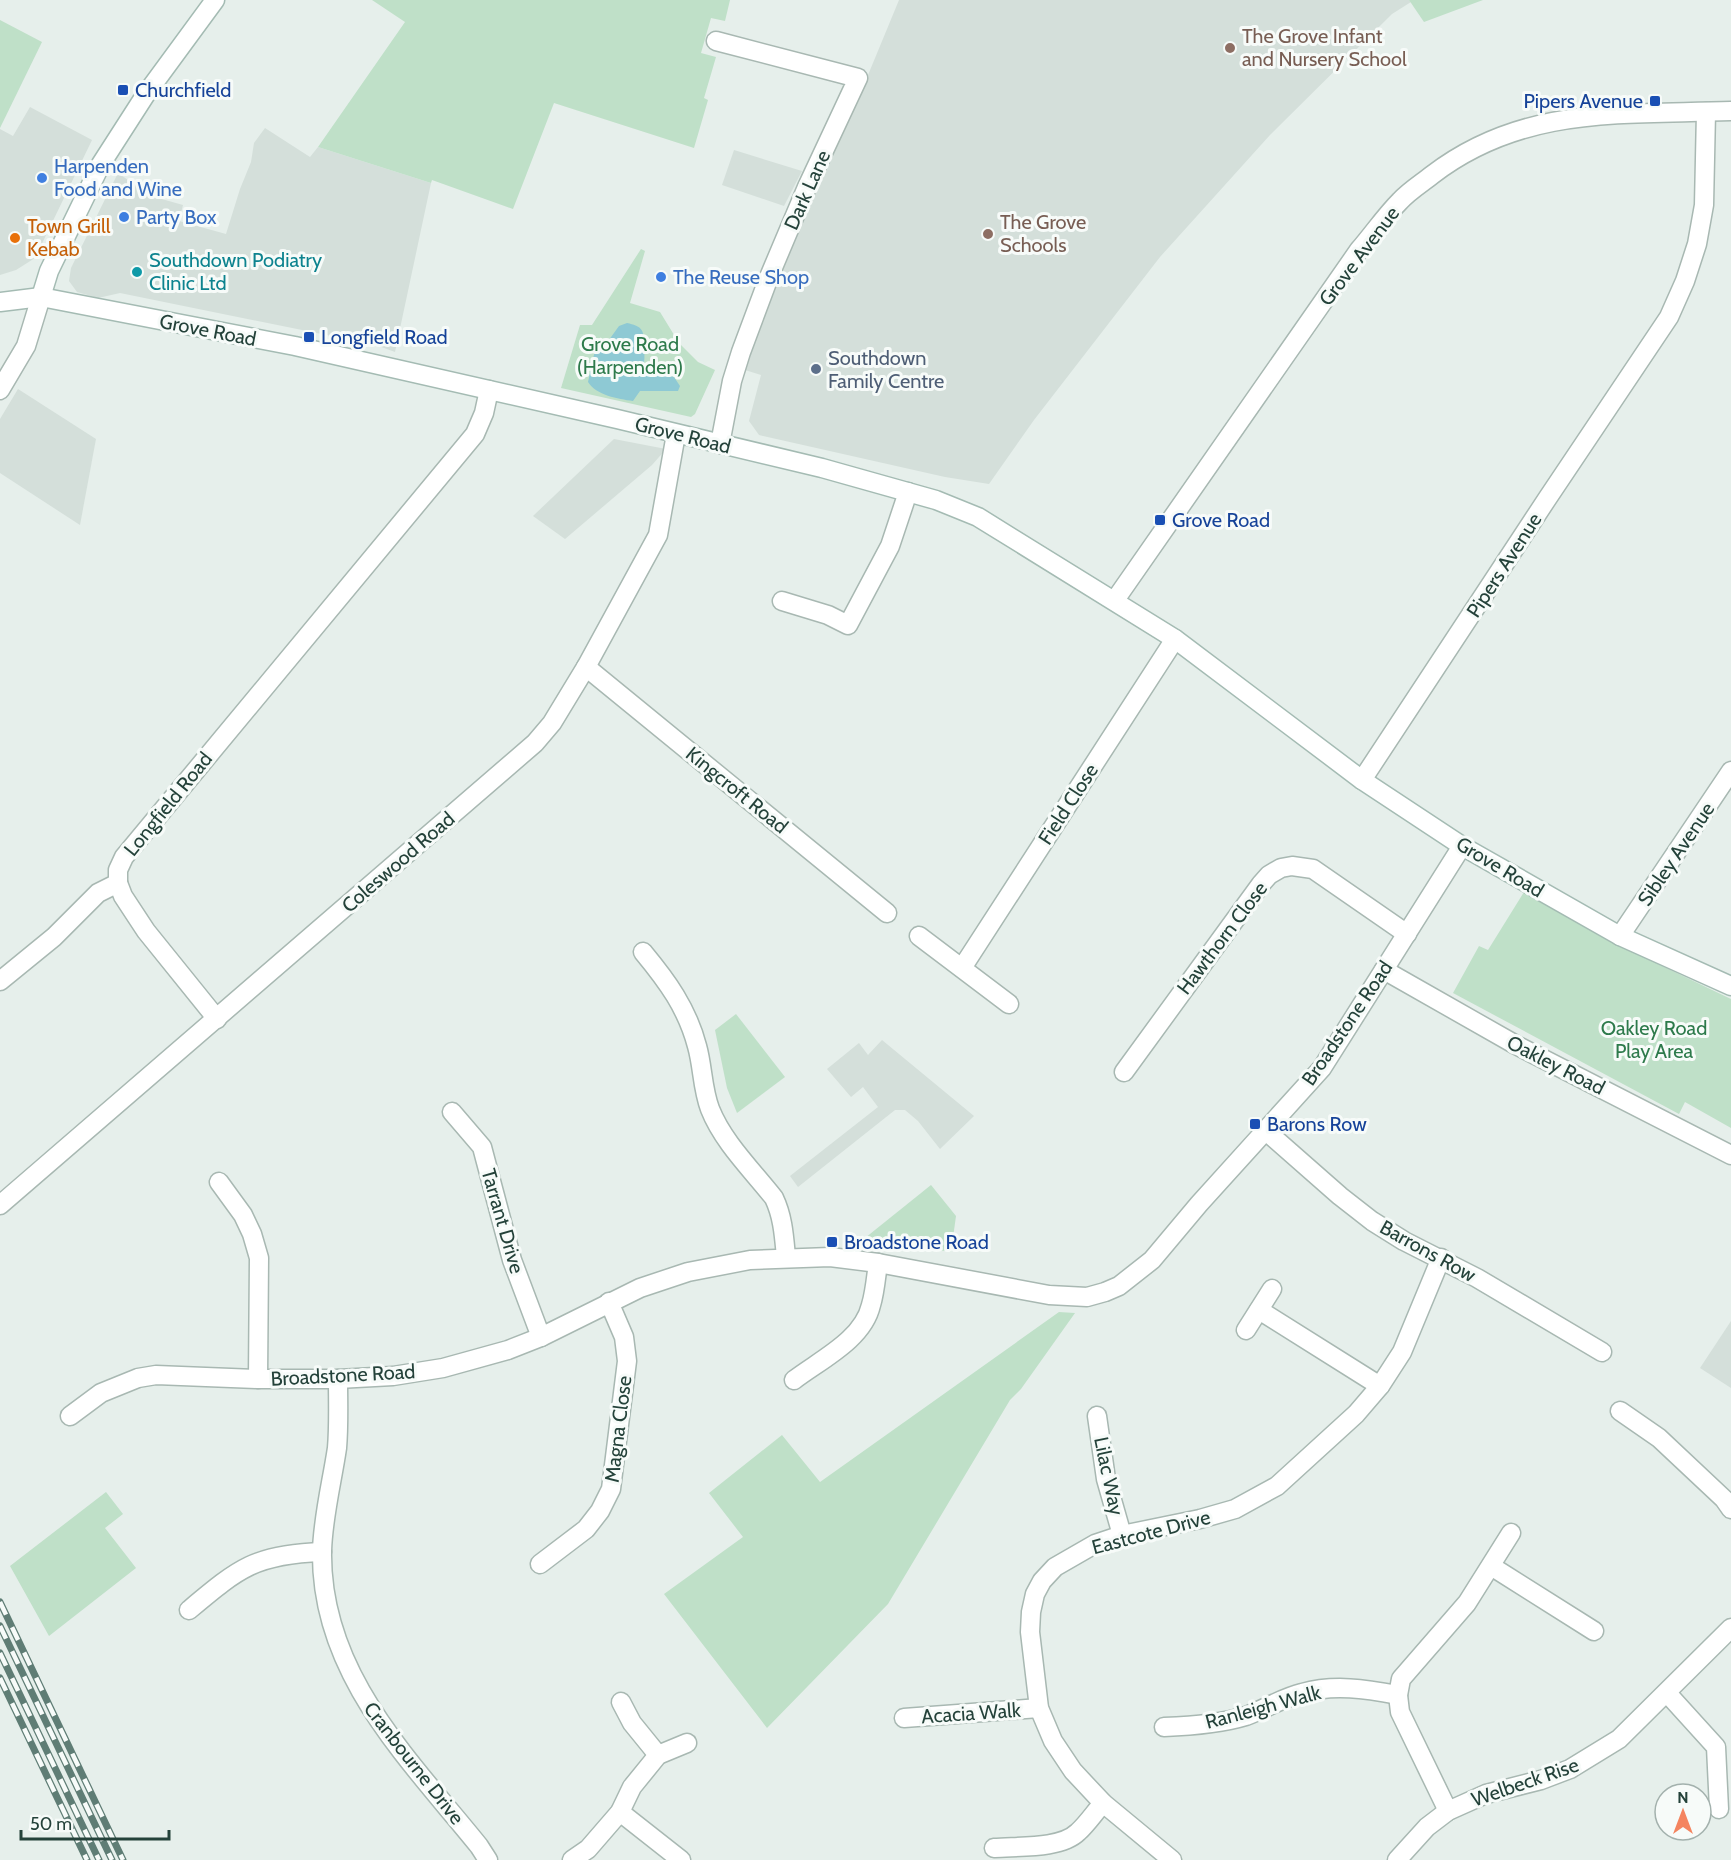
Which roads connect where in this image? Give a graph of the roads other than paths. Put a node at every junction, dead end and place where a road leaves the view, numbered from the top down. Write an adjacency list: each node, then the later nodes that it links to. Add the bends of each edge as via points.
1 (214, 0): 5 (street, via 146,93 101,164 49,271)
2 (716, 41): 10 (street, Dark Lane, via 858,78 803,197 745,341 732,381)
3 (1731, 111): 4 (street, Grove Avenue)
4 (1706, 112): 12 (street, Grove Avenue, via 1616,114 1534,124 1469,150 1401,199 1359,250); 17 (street, Pipers Avenue, via 1704,205 1697,244 1669,317)
5 (41, 297): 6 (street, Grove Road); 7 (street, via 26,346); 8 (street, Grove Road, via 295,346)
6 (0, 302)
7 (0, 390)
8 (489, 390): 9 (street, Grove Road); 19 (street, Longfield Road, via 475,434 124,857)
9 (676, 434): 10 (street, Grove Road); 15 (street, Coleswood Road, via 658,535)
10 (720, 444): 11 (street, Grove Road)
11 (908, 492): 12 (street, Grove Road, via 978,517); 13 (street, via 890,546 848,625)
12 (1115, 600): 14 (street, Grove Road)
13 (782, 601)
14 (1175, 639): 17 (street, Grove Road); 25 (street, Field Close)
15 (586, 667): 20 (street, Kingcroft Road); 30 (street, Coleswood Road, via 536,743)
16 (1731, 771): 23 (street, Sibley Avenue)
17 (1362, 780): 18 (street, Grove Road)
18 (1462, 846): 21 (street, Broadstone Road); 23 (street, Grove Road)
19 (118, 883): 27 (street, via 98,893 54,938); 30 (street, via 146,930)
20 (887, 913)
21 (1407, 934): 26 (street, Broadstone Road); 31 (street, Hawthorn Close, via 1313,869 1281,868 1261,884)
22 (919, 936): 25 (street)
23 (1620, 936): 28 (street, Grove Road)
24 (643, 952): 37 (street, via 669,983 687,1017 717,1123 780,1210)
25 (962, 968): 29 (street)
26 (1384, 970): 33 (street, Broadstone Road, via 1322,1068); 34 (street, Oakley Road, via 1516,1045)
27 (0, 981)
28 (1731, 986)
29 (1009, 1004)
30 (216, 1019): 36 (street, Coleswood Road)
31 (1124, 1072)
32 (452, 1112): 44 (street, Tarrant Drive, via 482,1147 512,1260)
33 (1266, 1131): 38 (street, Barrons Row, via 1372,1221); 39 (street, Broadstone Road, via 1152,1260 1128,1280 1105,1292 1087,1297 1049,1295)
34 (1731, 1155)
35 (219, 1182): 46 (street, via 243,1215 259,1258)
36 (0, 1205)
37 (786, 1257): 39 (street, Broadstone Road); 41 (street, Broadstone Road, via 688,1272)
38 (1441, 1258): 45 (street, Barrons Row); 49 (street, Eastcote Drive, via 1402,1352)
39 (878, 1263): 48 (street, via 871,1307 863,1323 850,1339)
40 (1272, 1289): 42 (street)
41 (609, 1302): 44 (street, Broadstone Road); 57 (street, Magna Close, via 624,1337 627,1361 611,1489 586,1529)
42 (1259, 1310): 43 (street); 49 (street)
43 (1246, 1330)
44 (541, 1337): 47 (street, Broadstone Road, via 442,1368)
45 (1602, 1352)
46 (258, 1379): 47 (street, Broadstone Road); 51 (street, Broadstone Road, via 138,1378 101,1393)
47 (338, 1379): 56 (street, Cranbourne Drive, via 338,1429)
48 (794, 1380)
49 (1380, 1386): 55 (street, Eastcote Drive, via 1356,1414 1277,1486 1257,1499 1200,1519)
50 (1620, 1411): 53 (street, via 1659,1438)
51 (70, 1416)
52 (1097, 1416): 55 (street, Lilac Way, via 1106,1479)
53 (1731, 1509)
54 (1511, 1533): 58 (street)
55 (1122, 1535): 65 (street, Eastcote Drive, via 1095,1544 1055,1567 1035,1594 1030,1632)
56 (322, 1552): 59 (street, via 276,1556 251,1565 222,1582); 76 (street, Cranbourne Drive, via 328,1610 343,1658 359,1690 375,1718)
57 (540, 1564)
58 (1491, 1566): 61 (street); 63 (street, via 1467,1603 1401,1679)
59 (189, 1610)
60 (1731, 1628): 62 (street, Welbeck Rise)
61 (1594, 1631)
62 (1666, 1693): 69 (street); 73 (street, Welbeck Rise, via 1619,1739 1578,1765)
63 (1398, 1695): 67 (street, Ranleigh Walk, via 1360,1688 1310,1691 1227,1721); 73 (street, via 1400,1712)
64 (621, 1702): 70 (street)
65 (1039, 1708): 66 (street, Acacia Walk); 71 (street, Eastcote Drive, via 1053,1741 1073,1771)
66 (904, 1718)
67 (1164, 1727)
68 (687, 1743): 70 (street)
69 (1724, 1746): 72 (street)
70 (658, 1755): 74 (street, via 632,1787)
71 (1103, 1803): 75 (street, via 1067,1840); 79 (street, Eastcote Drive)
72 (1719, 1809)
73 (1448, 1810): 80 (street, Welbeck Rise, via 1426,1827)
74 (620, 1812): 77 (street, via 588,1849); 78 (street)
75 (994, 1848)
76 (488, 1860)
77 (572, 1860)
78 (681, 1860)
79 (1172, 1860)
80 (1397, 1860)

